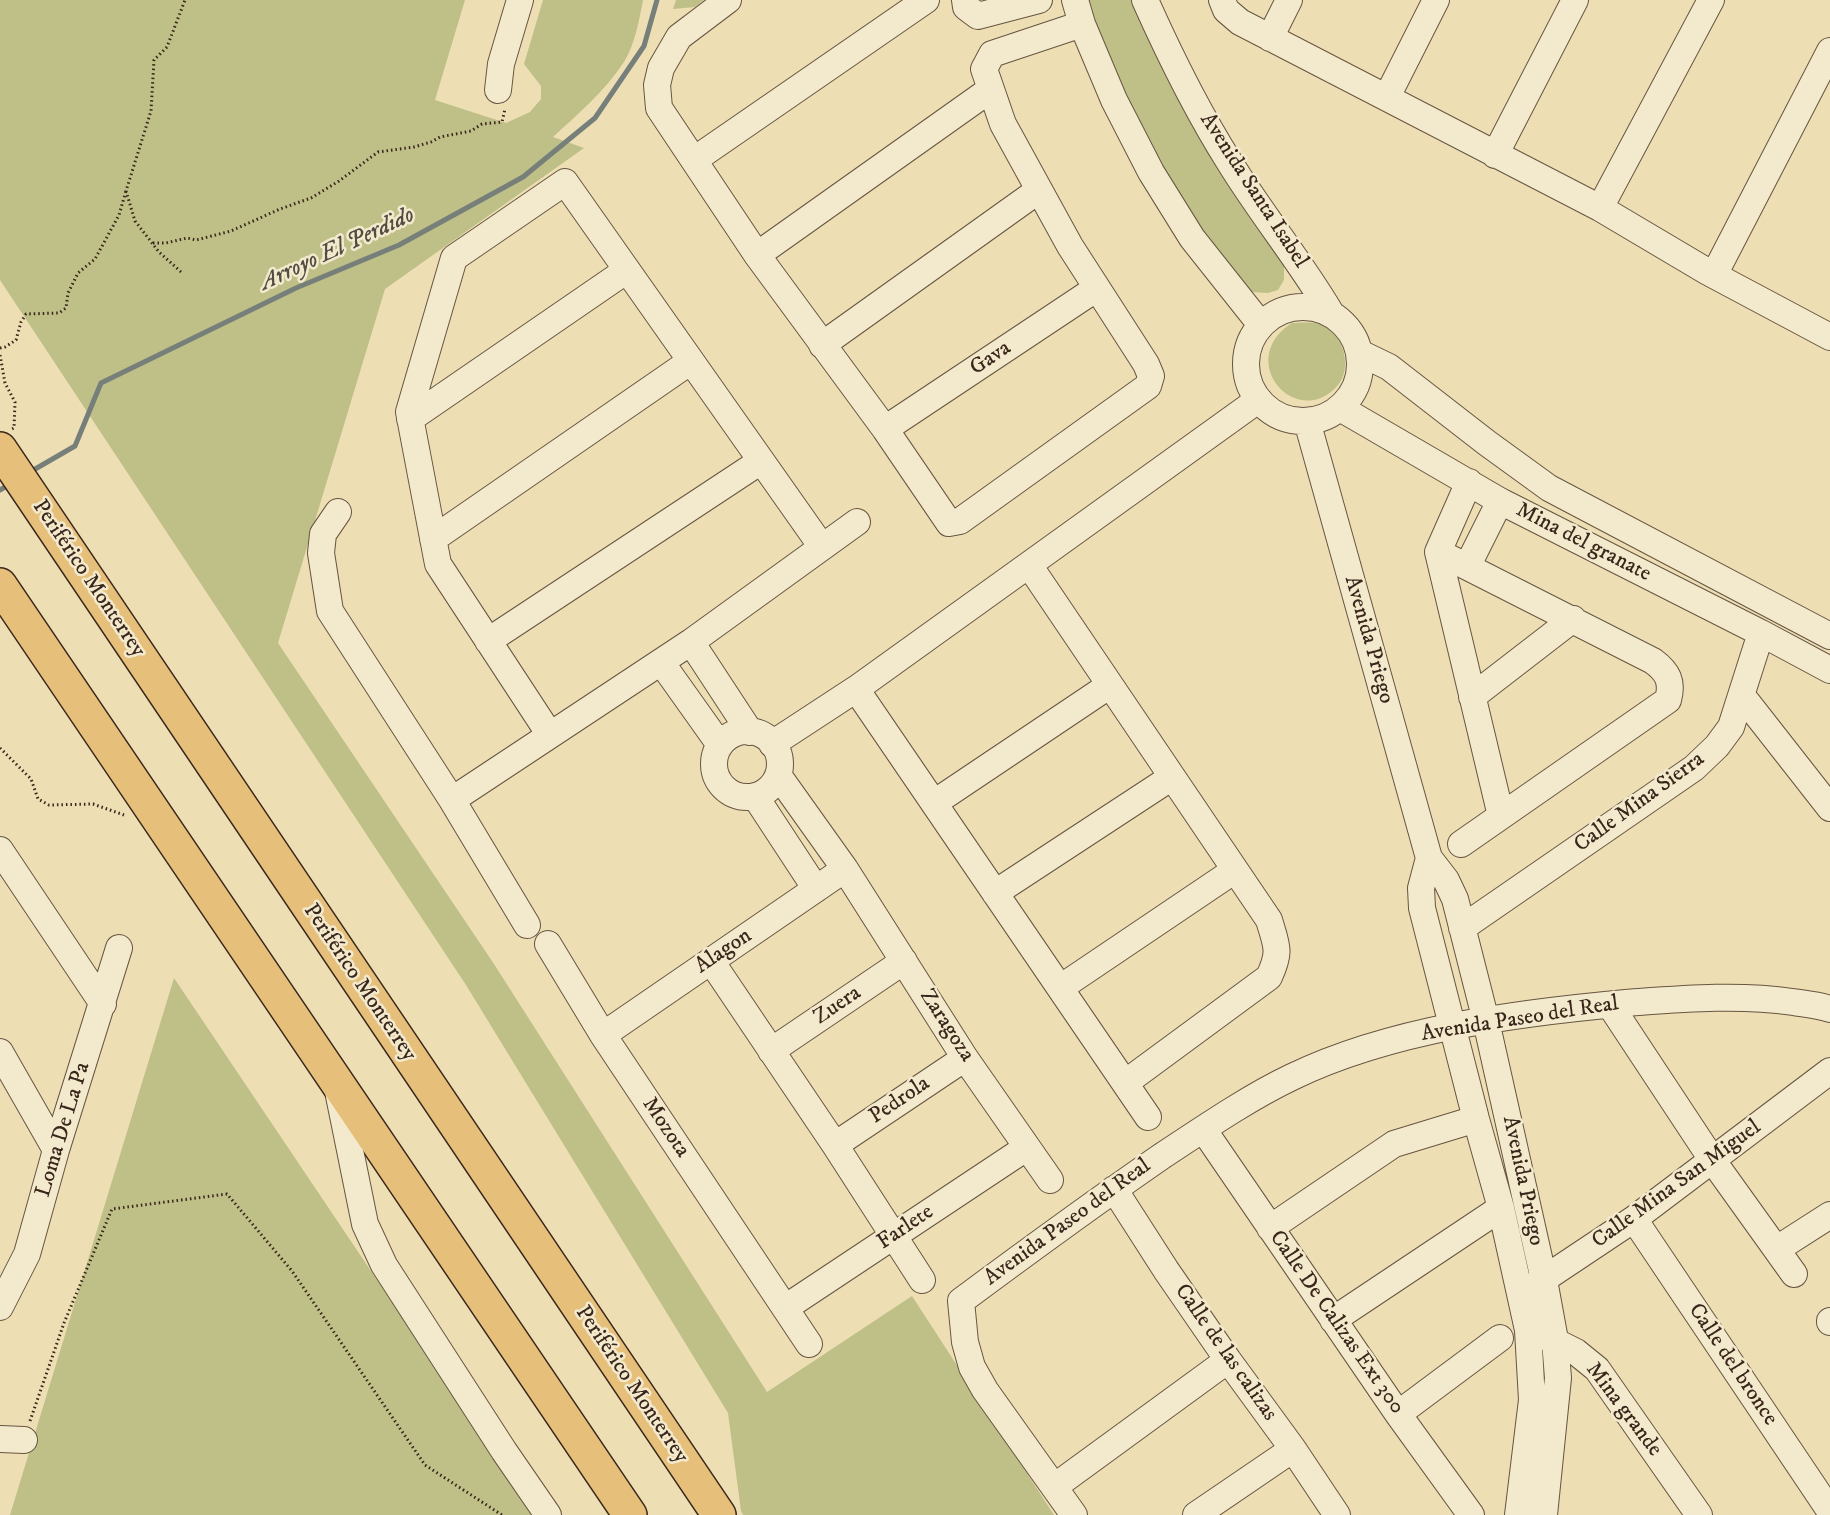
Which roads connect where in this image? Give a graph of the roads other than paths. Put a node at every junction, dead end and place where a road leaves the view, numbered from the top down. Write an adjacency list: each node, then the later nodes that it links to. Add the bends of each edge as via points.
1 (520, 0): 16 (street, via 501,64)
2 (728, 0): 19 (street, via 679,37 657,85 659,108)
3 (926, 0): 19 (street)
4 (965, 0): 5 (street, via 966,7 978,16)
5 (1039, 0)
6 (1145, 0): 26 (street, Avenida Santa Isabel, via 1203,118)
7 (1222, 0): 13 (street, via 1226,10 1240,22)
8 (1289, 0): 13 (street)
9 (1436, 0): 17 (street)
10 (1575, 0): 18 (street)
11 (1711, 0): 21 (street)
12 (1079, 12): 15 (street, via 992,54 984,69); 27 (street, via 1114,100 1151,172 1192,238)
13 (1270, 38): 17 (street)
14 (1830, 51): 24 (street)
15 (991, 88): 20 (street, via 1003,124); 22 (street)
16 (498, 90)
17 (1387, 96): 18 (street)
18 (1495, 155): 21 (street)
19 (694, 160): 22 (street)
20 (1039, 189): 25 (street); 29 (street)
21 (1600, 208): 24 (street)
22 (757, 255): 29 (street)
23 (627, 270): 31 (street); 34 (street); 34 (street, via 565,182 454,258)
24 (1714, 275): 28 (street)
25 (1097, 288): 36 (street, Gava); 36 (street, via 1146,364 1151,376 1148,386 960,521 949,523)
26 (1332, 315): 27 (street, via 1297,307 1277,313); 30 (street, via 1350,331)
27 (1261, 325): 32 (street, via 1247,349 1245,363 1246,376)
28 (1827, 327)
29 (822, 345): 36 (street)
30 (1360, 353): 33 (street, via 1355,389); 50 (street, via 1389,367 1549,489)
31 (691, 361): 38 (street); 43 (street)
32 (1258, 400): 35 (street, via 1280,417); 46 (street)
33 (1340, 408): 35 (street); 39 (street, Mina del granate)
34 (410, 419): 43 (street)
35 (1307, 421): 74 (street, Avenida Priego)
36 (885, 429)
37 (2, 441): 131 (highway, Periférico Monterrey, via 45,517)
38 (761, 461): 44 (street); 52 (street)
39 (1469, 482): 40 (street, Mina del granate); 45 (street)
40 (1500, 501): 47 (street); 51 (street, Mina del granate)
41 (338, 512): 68 (street, via 323,534 321,553 330,611)
42 (857, 522): 44 (street)
43 (434, 539): 52 (street, via 438,564)
44 (822, 547): 53 (street)
45 (1438, 552): 47 (street); 59 (street)
46 (1029, 565): 57 (street); 58 (street)
47 (1468, 565): 49 (street)
48 (0, 585): 96 (highway)
49 (1573, 619): 59 (street); 71 (street, via 1663,668 1670,680 1668,700)
50 (1819, 630): 54 (street)
51 (1761, 633): 54 (street, Mina del granate); 60 (street, Calle Mina Sierra)
52 (488, 641): 62 (street)
53 (690, 642): 55 (street); 61 (street)
54 (1796, 652): 56 (street, Mina del granate)
55 (661, 662): 62 (street); 64 (street)
56 (1830, 670)
57 (1110, 685): 66 (street); 69 (street)
58 (856, 689): 63 (street); 69 (street)
59 (1472, 697): 71 (street)
60 (1743, 697): 70 (street); 80 (street, Calle Mina Sierra, via 1731,727 1694,768)
61 (750, 732): 63 (street); 64 (street, via 728,737)
62 (550, 735): 68 (street)
63 (772, 744): 65 (street, via 780,758)
64 (720, 745): 67 (street, via 715,756 717,778 733,794)
65 (778, 775): 67 (street, via 765,792); 75 (street, Zaragoza)
66 (1172, 777): 76 (street); 78 (street)
67 (755, 796): 77 (street)
68 (452, 800): 79 (street)
69 (934, 803): 78 (street)
70 (1830, 808)
71 (1501, 816): 72 (street)
72 (1461, 844)
73 (0, 850): 86 (street)
74 (1429, 858): 80 (street, Avenida Priego, via 1450,888); 90 (street, Avenida Priego, via 1421,898)
75 (845, 869): 77 (street, Alagon); 84 (street, Zaragoza)
76 (1235, 870): 85 (street); 97 (street, via 1269,921 1276,943 1278,958 1269,977)
77 (816, 889): 83 (street, Alagon)
78 (995, 893): 85 (street)
79 (527, 926)
80 (1462, 928): 89 (street, Avenida Priego)
81 (548, 944): 91 (street, Mozota)
82 (119, 948): 86 (street, Loma De La Pa)
83 (711, 960): 91 (street, Alagon); 92 (street)
84 (904, 961): 92 (street, Zuera); 94 (street, Zaragoza)
85 (1060, 988): 97 (street)
86 (103, 1004): 103 (street, Loma De La Pa)
87 (1610, 1005): 88 (street, Avenida Paseo del Real, via 1694,998 1761,998); 89 (street, Avenida Paseo del Real); 104 (street)
88 (1830, 1009)
89 (1486, 1021): 90 (street, Avenida Paseo del Real); 115 (street, Avenida Priego)
90 (1453, 1027): 99 (street, Avenida Priego); 100 (street, Avenida Paseo del Real, via 1380,1045 1292,1077)
91 (603, 1035): 118 (street, Mozota)
92 (771, 1051): 101 (street)
93 (0, 1052): 103 (street)
94 (965, 1058): 101 (street, Pedrola); 102 (street, Zaragoza)
95 (1830, 1071): 104 (street, Calle Mina San Miguel)
96 (336, 1082): 129 (street, via 365,1224 384,1265); 130 (highway)
97 (1125, 1083): 98 (street)
98 (1148, 1117)
99 (1476, 1119): 107 (street, Avenida Priego); 110 (street, via 1394,1144)
100 (1203, 1129): 106 (street, Avenida Paseo del Real); 110 (street, Calle De Calizas Ext 300)
101 (835, 1145): 111 (street)
102 (1026, 1148): 105 (street, Zaragoza); 111 (street, Farlete)
103 (56, 1150): 117 (street, Loma De La Pa, via 27,1254)
104 (1713, 1161): 109 (street, Calle Mina San Miguel); 112 (street)
105 (1050, 1180)
106 (1114, 1189): 124 (street, Calle de las calizas); 127 (street, Avenida Paseo del Real, via 961,1301 972,1367)
107 (1501, 1208): 116 (street, Avenida Priego); 119 (street)
108 (1830, 1215): 112 (street)
109 (1634, 1219): 115 (street, Calle Mina San Miguel); 128 (street, Calle del bronce)
110 (1270, 1228): 119 (street, Calle De Calizas Ext 300)
111 (893, 1237): 114 (street); 118 (street, Farlete)
112 (1777, 1250): 113 (street)
113 (1794, 1274)
114 (922, 1280)
115 (1544, 1280): 116 (street, Calle Mina San Miguel); 122 (street, Avenida Priego)
116 (1521, 1294): 120 (street, Avenida Priego)
117 (0, 1307)
118 (785, 1308): 123 (street, Mozota)
119 (1333, 1320): 125 (street, Calle De Calizas Ext 300)
120 (1527, 1330): 122 (street, Mina grande); 136 (street, Avenida Priego, via 1532,1400)
121 (1500, 1338): 125 (street)
122 (1555, 1340): 137 (street, Avenida Priego, via 1557,1387); 138 (street, Mina grande, via 1597,1369)
123 (809, 1344)
124 (1228, 1360): 126 (street, Calle de las calizas); 127 (street)
125 (1398, 1414): 135 (street, Calle De Calizas Ext 300)
126 (1293, 1449): 133 (street); 134 (street, Calle de las calizas)
127 (1054, 1487): 132 (street)
128 (1830, 1511)
129 (548, 1515)
130 (630, 1515)
131 (719, 1515)
132 (1074, 1515)
133 (1196, 1515)
134 (1337, 1515)
135 (1471, 1515)
136 (1518, 1515)
137 (1544, 1515)
138 (1699, 1515)

